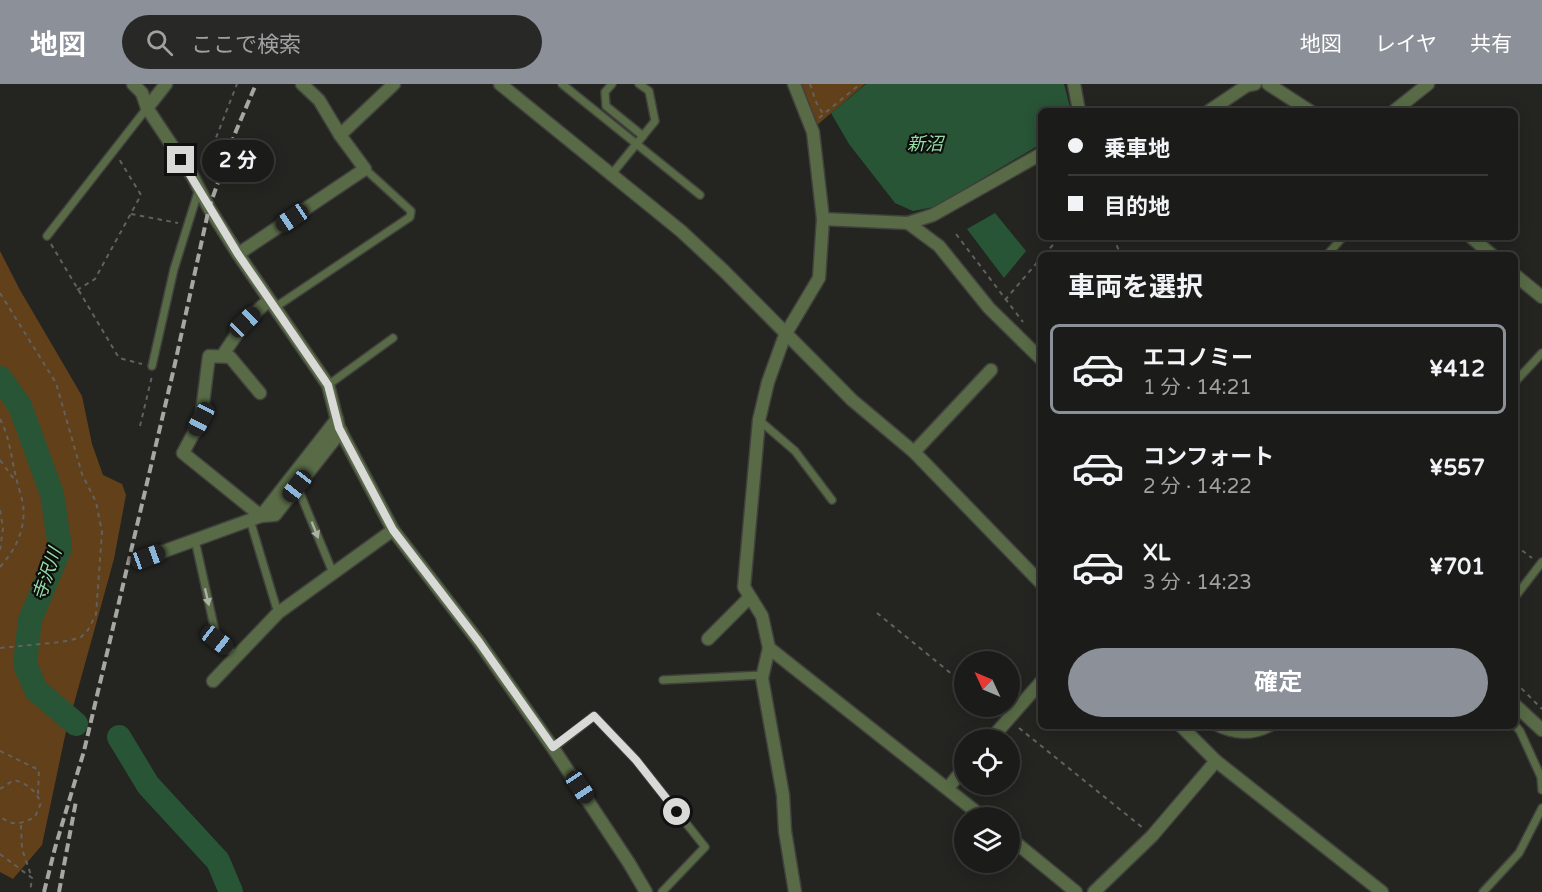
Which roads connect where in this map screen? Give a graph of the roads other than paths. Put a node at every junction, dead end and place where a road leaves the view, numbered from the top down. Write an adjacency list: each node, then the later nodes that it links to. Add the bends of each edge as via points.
1 (133, 84): 14 (street, via 142,93)
2 (166, 84): 14 (street)
3 (302, 84): 19 (street, via 319,100)
4 (394, 84): 19 (street)
5 (500, 84): 24 (street)
6 (562, 84): 21 (lane)
7 (612, 84): 20 (lane, via 605,92 606,106)
8 (639, 84): 20 (lane, via 649,91 655,121)
9 (794, 84): 27 (street, via 813,132)
10 (1074, 84): 15 (street)
11 (1255, 84): 16 (street)
12 (1268, 84): 17 (street)
13 (1428, 84): 18 (street)
14 (147, 108): 25 (street); 29 (lane)
15 (1079, 108)
16 (1213, 108)
17 (1305, 108)
18 (1398, 108)
19 (340, 135): 23 (street)
20 (643, 136): 21 (lane)
21 (637, 144): 24 (lane); 26 (lane)
22 (1038, 156): 28 (street, via 933,215)
23 (365, 169): 34 (street); 37 (lane, via 411,211 410,217)
24 (612, 175): 38 (street, via 681,231)
25 (198, 187): 34 (street); 43 (lane)
26 (700, 195)
27 (823, 219): 28 (street); 38 (street, via 819,278)
28 (908, 223): 42 (street, via 939,246 989,308)
29 (46, 236)
30 (1340, 240): 32 (lane)
31 (1474, 240): 33 (street)
32 (1330, 252)
33 (1488, 252)
34 (238, 254): 37 (street)
35 (1518, 277): 36 (street)
36 (1542, 297)
37 (272, 304): 41 (street, via 245,322); 46 (street)
38 (785, 335): 48 (street); 50 (street, via 852,400)
39 (393, 338): 46 (lane)
40 (1542, 353): 45 (lane)
41 (222, 356): 47 (street, via 230,357); 53 (street, via 209,356 201,419 183,453)
42 (1038, 356)
43 (152, 366)
44 (992, 370): 50 (street)
45 (1518, 379)
46 (328, 385): 49 (street)
47 (260, 393)
48 (759, 420): 52 (lane, via 795,451); 61 (street, via 744,587)
49 (339, 425): 51 (street); 53 (street); 54 (street)
50 (914, 452): 59 (street)
51 (297, 486): 53 (street, via 275,515); 58 (lane, one-way to 58)
52 (832, 500)
53 (256, 518): 55 (street); 62 (lane)
54 (393, 530): 58 (street); 77 (street)
55 (195, 540): 56 (street); 65 (lane, one-way to 65, via 217,640)
56 (148, 557)
57 (1541, 563): 60 (lane)
58 (333, 573): 62 (street)
59 (1038, 580)
60 (1518, 593)
61 (750, 597): 63 (street); 64 (street, via 762,616)
62 (278, 613): 65 (street)
63 (708, 639)
64 (769, 648): 66 (street); 80 (street)
65 (237, 656): 68 (street)
66 (762, 675): 67 (lane); 87 (street)
67 (663, 680)
68 (213, 681)
69 (1038, 685): 71 (street)
70 (1518, 708): 76 (street)
71 (999, 729)
72 (1187, 729): 78 (street)
73 (1221, 729): 74 (lane, via 1249,735)
74 (1268, 729)
75 (1518, 729): 81 (lane, via 1541,777)
76 (1542, 730)
77 (553, 747): 85 (street, via 629,863); 86 (lane, via 594,716 636,760 705,847)
78 (1216, 761): 89 (street, via 1152,836); 90 (street)
79 (954, 780): 80 (street)
80 (948, 788): 82 (street)
81 (1542, 790)
82 (971, 807)
83 (1542, 808): 91 (lane, via 1520,853)
84 (1020, 846): 88 (street)
85 (641, 890)
86 (663, 892)
87 (795, 892)
88 (1076, 892)
89 (1094, 892)
90 (1382, 892)
91 (1483, 892)

